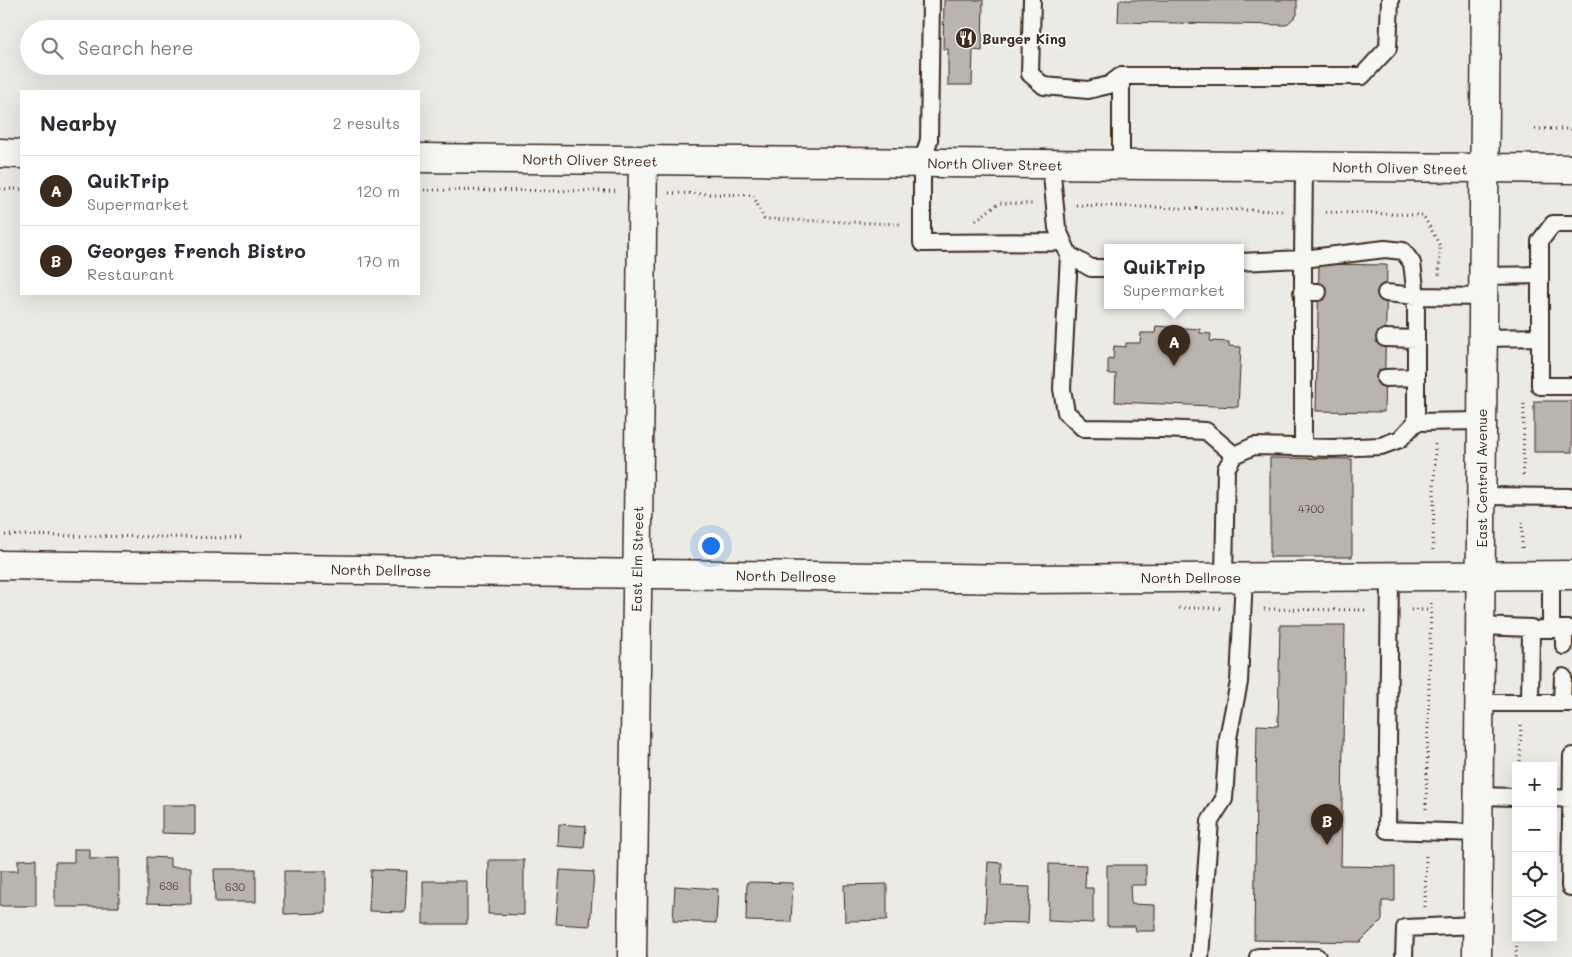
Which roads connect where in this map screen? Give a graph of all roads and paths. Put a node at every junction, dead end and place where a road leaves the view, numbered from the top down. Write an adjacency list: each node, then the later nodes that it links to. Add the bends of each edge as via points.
1 (931, 0): 12 (lane, via 929,140)
2 (1032, 0): 5 (lane, via 1030,74 1044,86 1088,90 1109,85)
3 (1390, 0): 5 (lane, via 1388,48 1362,76)
4 (1486, 0): 16 (street, East Central Avenue)
5 (1121, 76): 14 (lane)
6 (1535, 129): 7 (path)
7 (1572, 130)
8 (0, 153): 9 (street)
9 (20, 154)
10 (420, 158): 11 (street, North Oliver Street)
11 (643, 160): 12 (street, North Oliver Street); 21 (street, East Elm Street)
12 (922, 163): 13 (street, North Oliver Street); 26 (lane)
13 (1051, 164): 14 (street, North Oliver Street); 22 (lane)
14 (1121, 165): 15 (street, North Oliver Street)
15 (1304, 167): 16 (street, North Oliver Street); 23 (lane)
16 (1484, 168): 17 (street, North Oliver Street); 32 (street, East Central Avenue)
17 (1572, 169)
18 (0, 189): 19 (path)
19 (20, 189)
20 (420, 190): 21 (path)
21 (642, 192): 26 (path, via 753,195 764,219); 53 (street, East Elm Street)
22 (1055, 205): 23 (path); 24 (path, via 998,203); 27 (lane, via 1057,228)
23 (1304, 212): 28 (lane); 37 (path, via 1423,215 1440,246)
24 (974, 221)
25 (1572, 224): 31 (lane, via 1553,224 1540,240)
26 (922, 225): 27 (lane, via 922,243)
27 (1066, 249): 30 (lane, via 1091,268); 49 (lane, via 1062,389 1066,412 1083,428 1206,431)
28 (1303, 259): 29 (lane); 33 (lane); 36 (lane, via 1385,249 1403,251 1412,263)
29 (1244, 262)
30 (1104, 268)
31 (1540, 275): 32 (lane); 38 (lane)
32 (1483, 286): 37 (lane); 40 (street, East Central Avenue)
33 (1302, 292): 34 (lane); 48 (lane, via 1310,337 1310,378)
34 (1318, 292)
35 (1386, 293): 36 (lane)
36 (1416, 296): 37 (lane); 41 (lane)
37 (1439, 297)
38 (1540, 337): 40 (lane); 44 (lane, via 1540,386)
39 (1386, 338): 41 (lane)
40 (1482, 338): 45 (street, East Central Avenue)
41 (1416, 339): 42 (lane)
42 (1416, 377): 43 (lane); 46 (lane)
43 (1385, 378)
44 (1572, 386)
45 (1481, 421): 47 (lane); 50 (street, East Central Avenue)
46 (1416, 422): 47 (lane); 48 (lane, via 1400,439 1381,446)
47 (1436, 422): 54 (path)
48 (1303, 447): 49 (lane, via 1254,446)
49 (1234, 455): 58 (lane, via 1226,469)
50 (1481, 496): 51 (lane); 55 (street, East Central Avenue)
51 (1572, 497)
52 (0, 565): 53 (street, North Dellrose)
53 (637, 574): 58 (street, North Dellrose); 78 (street, East Elm Street)
54 (1432, 575): 55 (street, North Dellrose); 57 (street, North Dellrose); 72 (path)
55 (1480, 575): 56 (street, North Dellrose); 59 (street, East Central Avenue)
56 (1561, 575): 61 (lane)
57 (1390, 576): 58 (street, North Dellrose); 72 (lane, via 1387,830)
58 (1234, 577): 79 (lane, via 1239,682 1228,738 1224,799 1210,821)
59 (1480, 626): 60 (lane); 64 (street, East Central Avenue)
60 (1531, 628): 61 (lane); 65 (lane)
61 (1562, 629): 62 (lane)
62 (1564, 646)
63 (1563, 677): 66 (lane)
64 (1479, 703): 65 (lane); 68 (street, East Central Avenue)
65 (1530, 703): 66 (lane)
66 (1567, 703)
67 (1572, 756): 71 (lane)
68 (1478, 796): 69 (lane); 73 (street, East Central Avenue)
69 (1512, 797)
70 (1557, 798): 71 (lane)
71 (1571, 799): 74 (lane)
72 (1426, 831): 73 (lane); 76 (path)
73 (1478, 833): 75 (street, East Central Avenue)
74 (1572, 887)
75 (1477, 925): 76 (lane); 83 (street, East Central Avenue)
76 (1425, 927): 82 (lane, via 1406,928)
77 (1517, 942): 84 (path)
78 (632, 957)
79 (1200, 957)
80 (1258, 957): 81 (lane)
81 (1317, 957)
82 (1404, 957)
83 (1477, 957)
84 (1516, 957)

